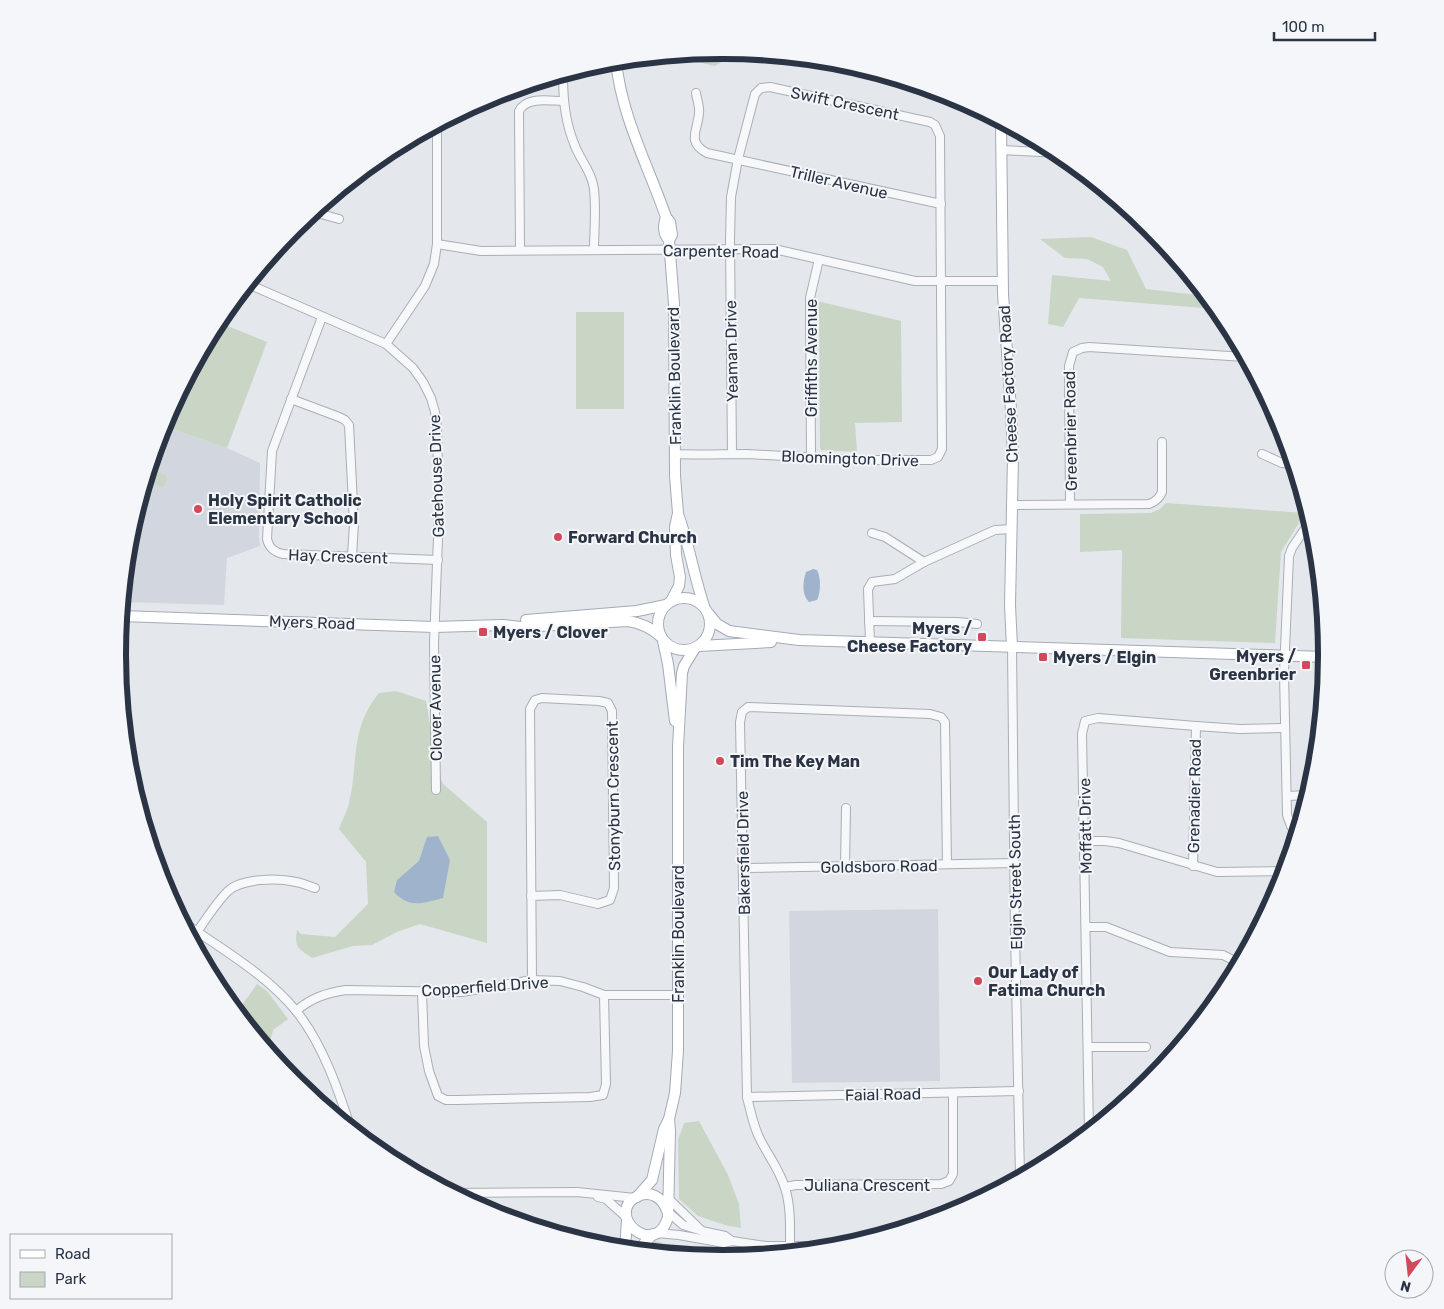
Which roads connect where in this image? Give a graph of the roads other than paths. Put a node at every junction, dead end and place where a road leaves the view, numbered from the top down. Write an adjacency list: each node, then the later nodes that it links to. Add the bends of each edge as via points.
1 (617, 68): 14 (main road, Franklin Boulevard, via 626,112 666,217 663,224)
2 (563, 80): 4 (street)
3 (696, 93): 9 (street, Triller Avenue, via 700,113 694,134 697,146 707,153)
4 (563, 101): 16 (street, via 573,142 594,186); 17 (street, via 529,101 519,111)
5 (1001, 129): 7 (main road, Cheese Factory Road)
6 (436, 132): 13 (street)
7 (1001, 150): 8 (street); 19 (main road, Cheese Factory Road)
8 (1042, 152)
9 (738, 159): 10 (street, Triller Avenue); 10 (street, Swift Crescent, via 756,94 770,86 930,122 940,136); 15 (street, Swift Crescent, via 732,197)
10 (941, 204): 20 (street, Swift Crescent)
11 (321, 214): 12 (street)
12 (339, 219)
13 (437, 244): 17 (street, Carpenter Road, via 482,251); 23 (street, via 434,264 425,286)
14 (669, 244): 15 (street, Carpenter Road); 16 (street, Carpenter Road); 27 (main road, Franklin Boulevard, via 674,304)
15 (730, 248): 18 (street, Carpenter Road, via 774,249); 28 (street, Yeaman Drive)
16 (594, 249): 17 (street, Carpenter Road)
17 (520, 250)
18 (819, 259): 20 (street, Carpenter Road, via 915,281); 30 (street, Griffiths Avenue, via 810,298)
19 (1003, 281): 20 (street, Carpenter Road); 33 (main road, Cheese Factory Road, via 1012,436)
20 (941, 282): 30 (street, Bloomington Drive, via 942,449 938,457 931,460)
21 (254, 286): 22 (street, Gatehouse Drive)
22 (322, 317): 23 (street, Gatehouse Drive); 25 (street, Hay Crescent)
23 (386, 344): 39 (street, Gatehouse Drive, via 414,368 435,412)
24 (1238, 357): 32 (street, Greenbrier Road, via 1089,347 1073,352 1069,366)
25 (291, 399): 38 (street, via 339,417 349,425 354,524); 38 (street, Hay Crescent, via 270,457 268,544 275,552 283,554)
26 (1162, 442): 32 (street, via 1162,492 1153,503)
27 (675, 454): 28 (street, Bloomington Drive); 34 (main road, Franklin Boulevard)
28 (732, 454): 30 (street, Bloomington Drive)
29 (1262, 454): 31 (street)
30 (811, 458)
31 (1286, 463)
32 (1070, 504): 33 (street)
33 (1012, 505): 35 (main road, Cheese Factory Road)
34 (678, 513): 41 (main road, Franklin Boulevard, via 675,528 679,586); 42 (main road, Franklin Boulevard)
35 (1011, 529): 40 (street, via 995,530); 52 (main road, Cheese Factory Road)
36 (1304, 530): 53 (street, via 1289,556)
37 (872, 533): 40 (street, via 885,536)
38 (352, 556): 39 (street, Hay Crescent)
39 (438, 560): 47 (street, Gatehouse Drive)
40 (924, 562): 44 (street, via 896,579 872,582 868,589)
41 (668, 603): 42 (main road, via 688,598 697,601); 46 (main road, Myers Road, via 637,611); 48 (main road, via 658,619)
42 (706, 611): 49 (main road, via 717,624 729,631); 51 (main road, via 710,628)
43 (128, 616): 47 (main road, Myers Road)
44 (869, 621): 45 (street); 50 (street)
45 (977, 624)
46 (503, 625): 47 (main road, Myers Road); 48 (main road, Myers Road, via 521,627 628,621 652,628)
47 (434, 626): 58 (street, Clover Avenue)
48 (662, 638): 51 (main road, via 678,650); 57 (main road, Franklin Boulevard)
49 (800, 640): 50 (main road); 51 (main road)
50 (870, 642): 52 (main road)
51 (697, 647): 57 (main road, Franklin Boulevard, via 682,673)
52 (1012, 647): 53 (main road); 64 (street, Elgin Street South)
53 (1284, 656): 54 (main road); 56 (street)
54 (1318, 657)
55 (1196, 726): 56 (street, Moffatt Drive); 63 (street, Moffatt Drive, via 1098,718 1085,721 1082,734); 67 (street, Grenadier Road)
56 (1284, 728): 60 (street)
57 (678, 747): 79 (main road, Franklin Boulevard)
58 (436, 790)
59 (1300, 795): 60 (street)
60 (1287, 796): 62 (street, via 1287,815)
61 (846, 808): 66 (street)
62 (1292, 827)
63 (1085, 840): 67 (street, via 1119,843); 72 (street, Moffatt Drive)
64 (1014, 863): 65 (street, Goldsboro Road); 83 (street, Elgin Street South)
65 (947, 864): 66 (street, Goldsboro Road); 68 (street, Bakersfield Drive, via 945,722 941,717 746,707 740,722)
66 (845, 866): 68 (street, Goldsboro Road)
67 (1193, 866): 69 (street, via 1216,872)
68 (744, 868): 85 (street, Bakersfield Drive)
69 (1277, 870)
70 (315, 888): 74 (street, via 296,882 259,880 242,883 228,891)
71 (531, 896): 71 (street, Stonyburn Crescent, via 560,896 598,904 610,900 614,888 613,750 612,711 608,704 542,698 535,700 530,709); 76 (street, Stonyburn Crescent)
72 (1087, 927): 75 (street, via 1106,927 1170,952 1223,955); 81 (street, Moffatt Drive)
73 (194, 930): 74 (street)
74 (197, 932): 80 (street, via 261,978)
75 (1233, 960)
76 (532, 980): 77 (street, Copperfield Drive, via 462,992); 78 (street, Copperfield Drive, via 560,981)
77 (422, 992): 78 (street, via 424,1046 429,1071 438,1096 446,1100 603,1095 606,1084); 80 (street, Copperfield Drive, via 330,992)
78 (604, 995): 79 (street, Copperfield Drive)
79 (678, 995): 87 (main road, Franklin Boulevard, via 678,1068)
80 (296, 1011): 86 (street, via 323,1055)
81 (1088, 1046): 82 (street); 88 (street, Moffatt Drive)
82 (1146, 1047)
83 (1019, 1091): 84 (street, Faial Road); 89 (street, Elgin Street South)
84 (953, 1092): 85 (street, Faial Road); 90 (street, Juliana Crescent, via 953,1174 949,1181 941,1184)
85 (747, 1097): 90 (street, Bakersfield Drive, via 758,1136)
86 (347, 1117)
87 (669, 1120): 93 (main road, Franklin Boulevard, via 652,1180); 94 (main road, Franklin Boulevard)
88 (1089, 1124)
89 (1020, 1170)
90 (785, 1187): 102 (street, Bakersfield Drive)
91 (577, 1192): 92 (street); 93 (street); 96 (street, via 606,1199)
92 (468, 1193)
93 (636, 1197): 95 (main road, via 643,1194 656,1196 665,1204); 96 (main road, via 628,1206)
94 (668, 1198): 95 (main road, Franklin Boulevard); 97 (street)
95 (667, 1211): 97 (street, via 683,1225); 98 (main road, via 666,1223)
96 (627, 1219): 98 (main road, via 634,1231); 100 (main road)
97 (702, 1231): 99 (street, via 725,1236)
98 (654, 1234): 99 (street, via 724,1243); 101 (main road)
99 (732, 1241): 102 (street)
100 (625, 1242)
101 (643, 1245)
102 (790, 1246)

